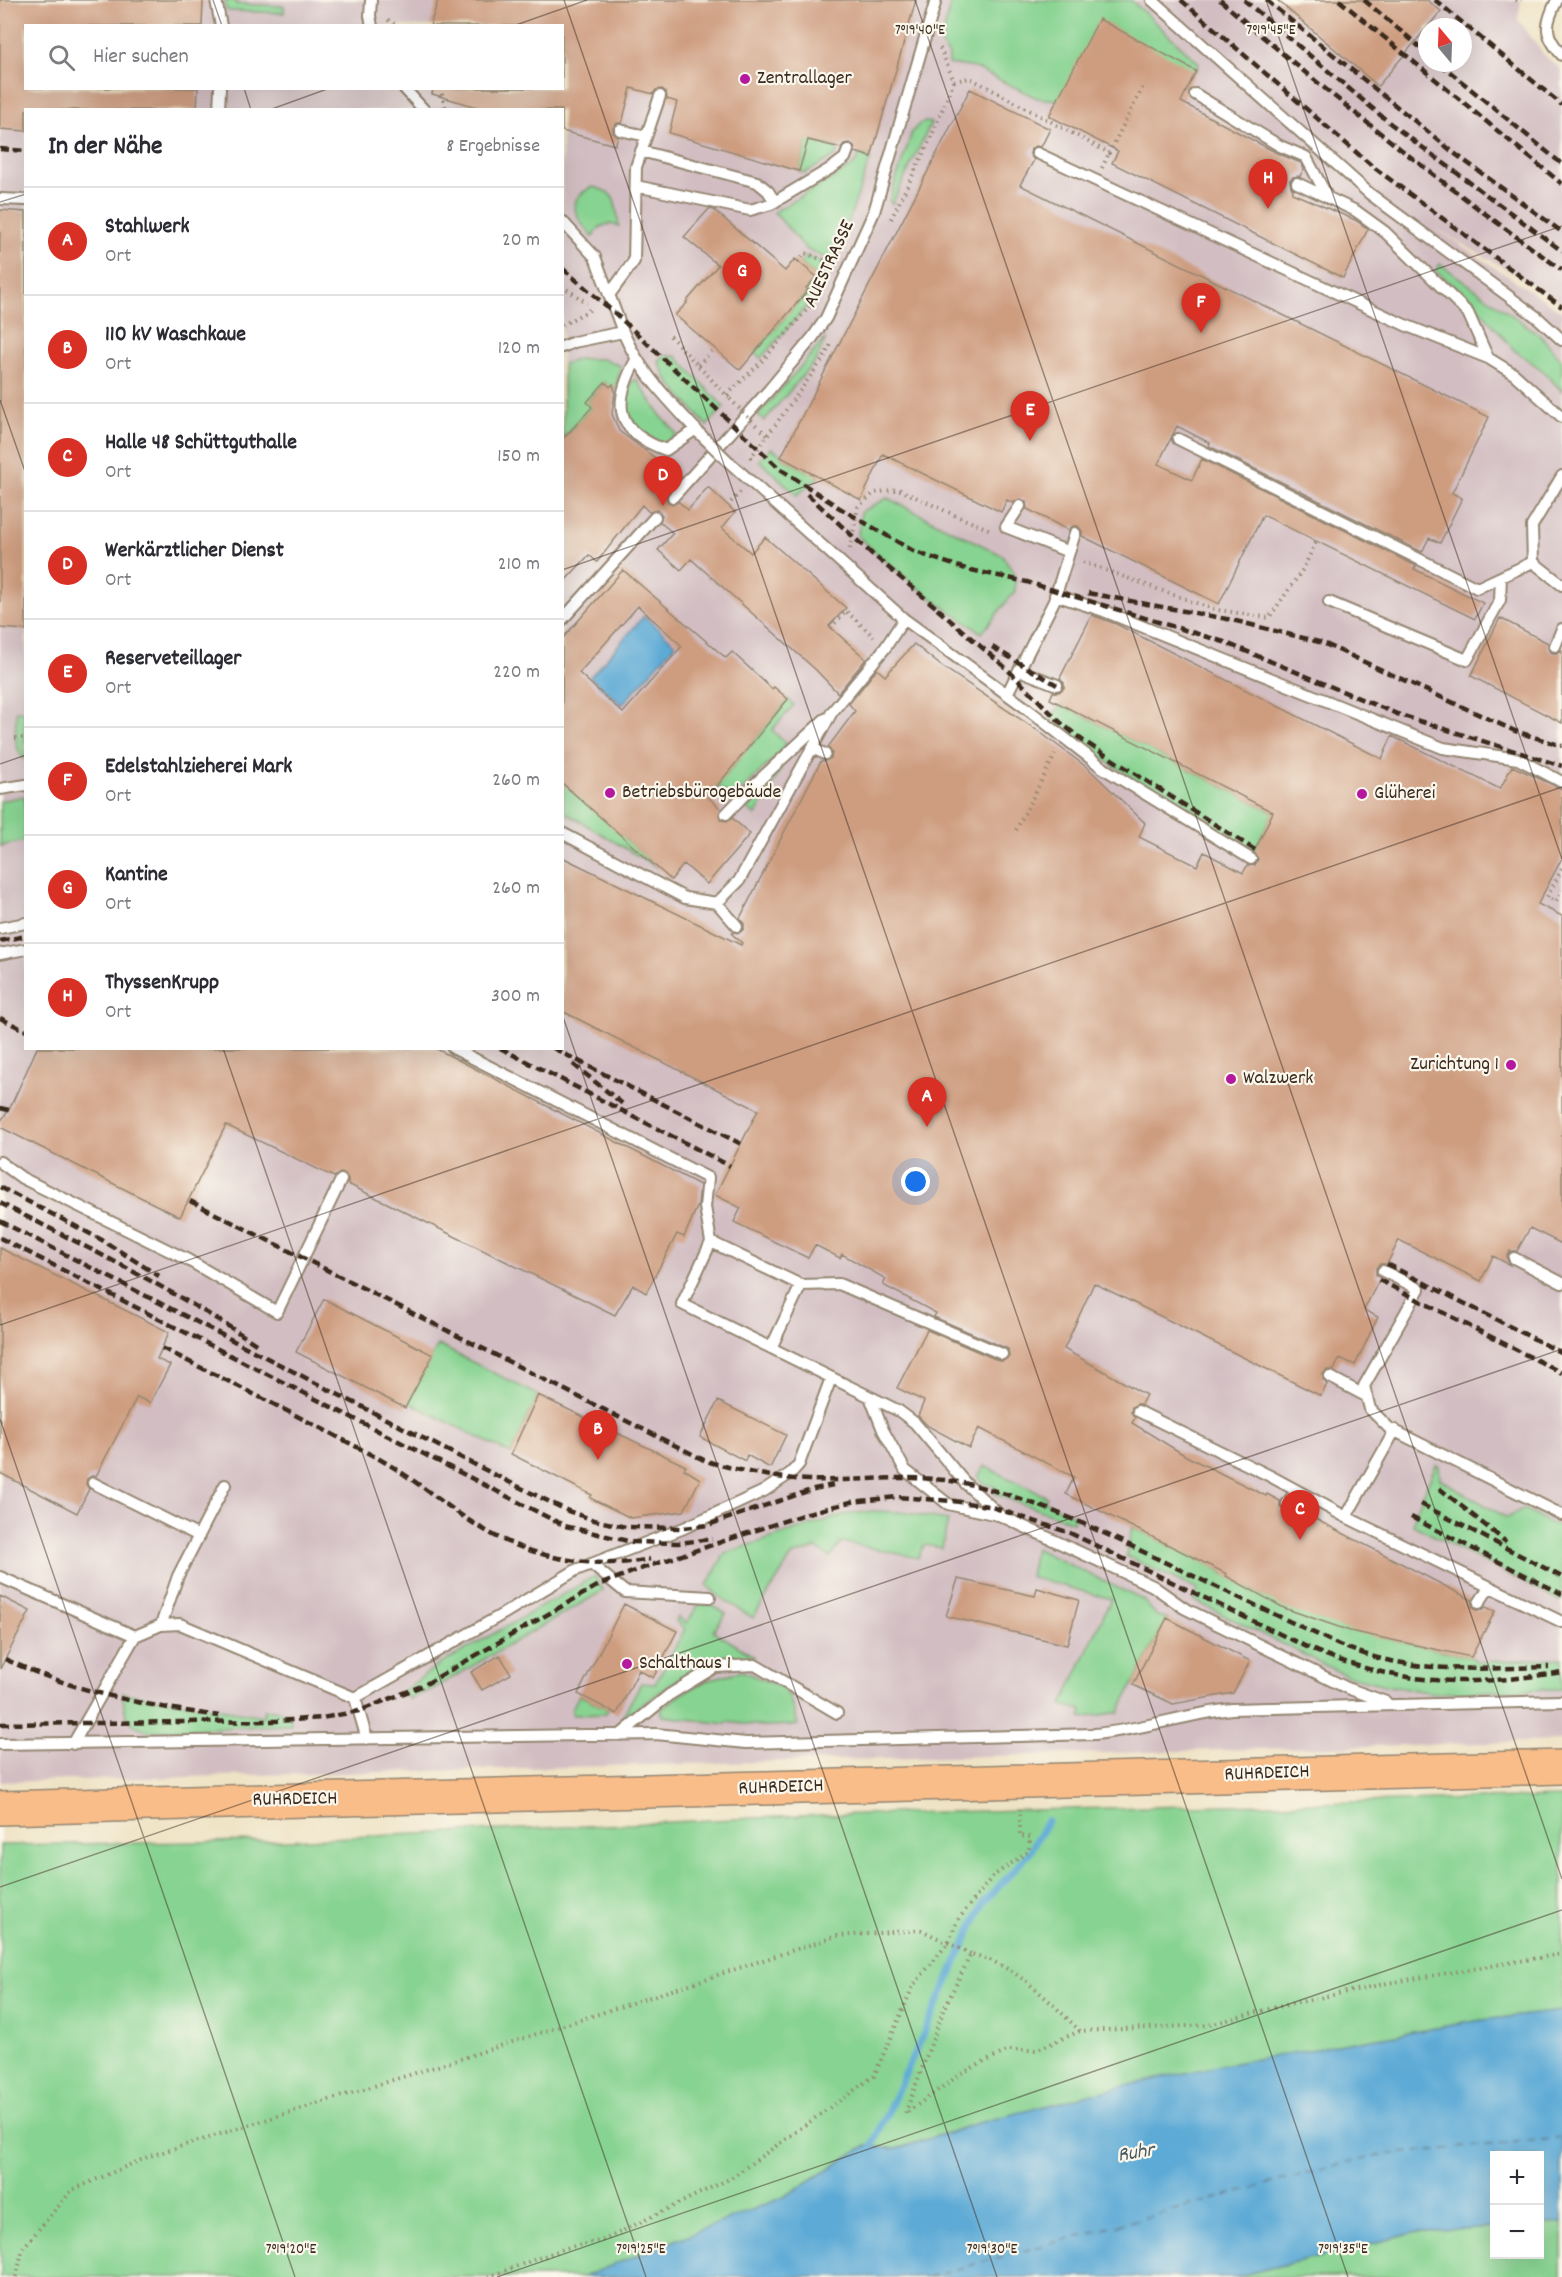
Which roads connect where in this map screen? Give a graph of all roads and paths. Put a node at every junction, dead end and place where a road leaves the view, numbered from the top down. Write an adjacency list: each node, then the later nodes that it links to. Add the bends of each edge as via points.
1 (216, 0): 9 (lane)
2 (371, 0): 10 (lane)
3 (936, 0): 62 (lane, AUESTRASSE, via 874,212 826,318 769,390)
4 (1152, 0): 25 (lane)
5 (1516, 0): 6 (path)
6 (1521, 0)
7 (1557, 0): 12 (lane, via 1547,21 1551,42)
8 (385, 18): 11 (path)
9 (221, 24)
10 (372, 24)
11 (394, 24)
12 (1562, 55)
13 (954, 81): 14 (path, via 970,78 1110,153)
14 (1144, 85)
15 (220, 90): 20 (lane)
16 (406, 90): 21 (lane)
17 (441, 90): 22 (path)
18 (1195, 94): 29 (lane, via 1273,142)
19 (660, 96): 24 (lane)
20 (219, 108)
21 (422, 108)
22 (446, 108)
23 (620, 130): 24 (lane)
24 (646, 136): 27 (lane)
25 (1306, 138): 29 (lane); 49 (lane, via 1370,194)
26 (848, 150): 35 (lane, via 845,158)
27 (641, 151): 31 (lane); 35 (lane, via 756,182)
28 (1037, 153): 52 (lane, via 1405,325)
29 (1306, 157): 32 (lane)
30 (1297, 183): 32 (lane)
31 (636, 186): 35 (lane, via 750,210); 42 (lane, via 634,261)
32 (1328, 198): 52 (lane, via 1356,211 1420,264 1468,313)
33 (0, 199): 34 (lane)
34 (24, 201)
35 (775, 202)
36 (564, 223): 42 (lane, via 596,257)
37 (837, 256): 39 (path)
38 (798, 262): 39 (path, via 805,253)
39 (833, 264): 40 (path)
40 (828, 272)
41 (564, 287): 44 (path)
42 (609, 295): 47 (lane)
43 (815, 299): 55 (path)
44 (587, 303)
45 (591, 309): 46 (path)
46 (564, 324)
47 (622, 332): 50 (lane); 53 (lane)
48 (670, 336): 54 (path)
49 (1562, 340)
50 (564, 346)
51 (715, 348): 54 (path)
52 (1488, 358): 56 (lane, via 1514,374)
53 (636, 360): 57 (lane); 57 (lane, via 621,398 629,430 648,444 666,450)
54 (698, 365): 55 (path)
55 (728, 397): 59 (path, bridge, via 768,435)
56 (1562, 417)
57 (697, 431): 74 (lane, bridge)
58 (1178, 439): 69 (lane, via 1477,588)
59 (751, 457)
60 (1562, 477): 68 (lane, via 1532,526)
61 (742, 490): 63 (path)
62 (673, 497)
63 (731, 502)
64 (1020, 506): 67 (lane, via 1006,527)
65 (655, 517): 73 (lane)
66 (1075, 533): 67 (lane)
67 (1069, 552): 71 (lane)
68 (1533, 562): 69 (lane); 70 (lane)
69 (1501, 577): 72 (lane, via 1500,600 1467,660)
70 (1562, 585)
71 (1056, 595): 79 (lane); 88 (lane, via 1443,748 1518,759)
72 (1329, 602)
73 (564, 618)
74 (904, 620): 81 (lane); 82 (lane)
75 (831, 628): 77 (path, via 846,612)
76 (1562, 629): 78 (lane)
77 (877, 640)
78 (1555, 646)
79 (1019, 670): 80 (lane); 81 (lane)
80 (1057, 685)
81 (1007, 694): 94 (lane, via 1102,768)
82 (832, 712): 86 (lane); 91 (lane)
83 (15, 738): 84 (path)
84 (24, 738)
85 (1059, 746): 92 (path)
86 (812, 748): 87 (lane); 97 (lane, via 739,881)
87 (825, 754)
88 (1562, 782)
89 (24, 785): 90 (lane)
90 (0, 789)
91 (726, 814)
92 (1016, 830)
93 (564, 835): 97 (lane, via 685,898)
94 (1251, 859)
95 (1562, 869): 96 (path, via 1547,897 1556,901)
96 (1562, 890)
97 (717, 903): 99 (lane)
98 (24, 922): 100 (lane)
99 (737, 926)
100 (0, 928)
101 (24, 949): 102 (lane)
102 (0, 954)
103 (457, 1050): 106 (lane, via 708,1178 705,1207)
104 (0, 1162): 105 (lane, via 22,1178 188,1260 278,1312)
105 (341, 1180)
106 (711, 1242): 110 (lane); 111 (lane, via 682,1304)
107 (1514, 1258): 109 (lane)
108 (1383, 1271): 116 (lane, via 1419,1289 1364,1386)
109 (1562, 1283)
110 (801, 1285): 111 (lane); 112 (lane, via 839,1284)
111 (771, 1348): 114 (lane)
112 (1002, 1354)
113 (1330, 1377): 116 (lane)
114 (831, 1378): 115 (lane); 127 (lane, via 799,1464 791,1473 764,1491 684,1528)
115 (870, 1396): 124 (lane, via 915,1424 966,1484); 124 (lane, via 905,1470 948,1504)
116 (1366, 1396): 118 (lane, via 1370,1409)
117 (1138, 1411): 121 (lane)
118 (1395, 1430): 123 (lane); 125 (lane)
119 (93, 1483): 126 (lane)
120 (225, 1485): 126 (lane)
121 (1296, 1491): 122 (lane); 125 (lane)
122 (1287, 1504)
123 (1562, 1515)
124 (1001, 1516): 137 (lane, via 1153,1586 1184,1608 1347,1688)
125 (1346, 1517): 129 (lane)
126 (199, 1536): 133 (lane, via 178,1576)
127 (591, 1564): 130 (lane, via 626,1592); 135 (lane)
128 (0, 1577): 134 (lane)
129 (1488, 1587): 131 (lane); 132 (lane)
130 (710, 1597)
131 (1479, 1603)
132 (1562, 1622)
133 (161, 1625): 134 (lane); 135 (lane, via 180,1624)
134 (135, 1636): 142 (lane)
135 (355, 1698): 140 (lane)
136 (1562, 1701): 137 (lane)
137 (1398, 1705): 139 (lane, via 1232,1709 1095,1734 746,1743 679,1735)
138 (837, 1713): 139 (lane, via 755,1665 715,1667 669,1695)
139 (620, 1735): 140 (lane)
140 (367, 1739): 142 (lane)
141 (0, 1744): 142 (lane)
142 (73, 1744)
143 (1562, 1767): 145 (main road, RUHRDEICH)
144 (1020, 1805): 146 (path, via 1020,1836 1030,1837 1029,1851 993,1876 957,1921)
145 (0, 1808)
146 (948, 1944): 147 (path); 150 (path, via 921,1930 837,1936 150,2156 72,2190 23,2248); 151 (path, via 913,1986 874,2076 731,2178 604,2240 566,2248)
147 (969, 1953): 149 (path, via 991,1959 1040,1992); 149 (path, via 905,2114 962,2073 1009,2050 1036,2050)
148 (1562, 1954): 149 (path, via 1388,1983 1209,2025)
149 (1080, 2031)
150 (16, 2277)
151 (488, 2277)

